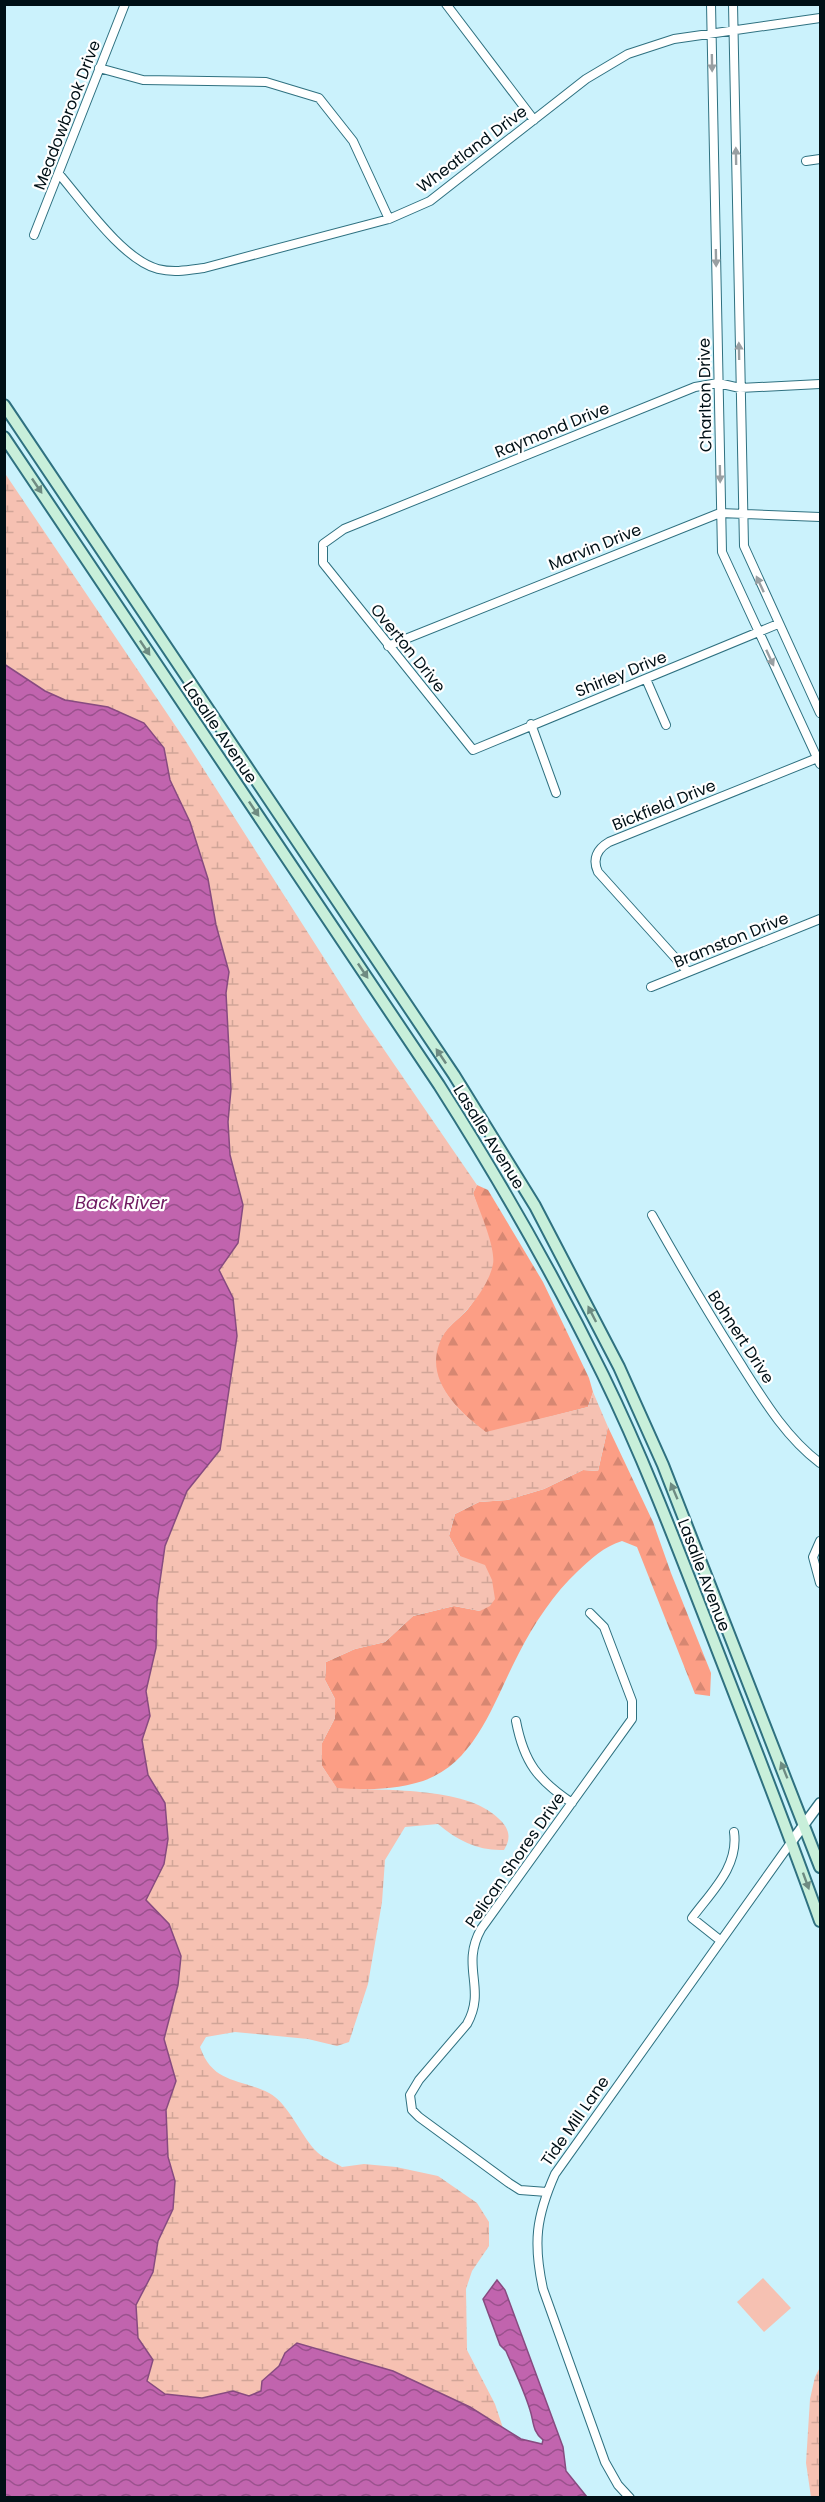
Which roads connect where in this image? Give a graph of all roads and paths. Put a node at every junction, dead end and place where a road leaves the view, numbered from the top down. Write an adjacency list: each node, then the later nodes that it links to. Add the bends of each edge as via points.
1 (125, 4): 8 (street, Meadowbrook Drive)
2 (446, 4): 9 (street)
3 (711, 4): 7 (street, Charlton Drive)
4 (733, 4): 6 (street)
5 (820, 18): 6 (street, Wheatland Drive)
6 (734, 30): 7 (street, Wheatland Drive); 17 (street, one-way to 6)
7 (712, 34): 9 (street, Wheatland Drive, via 659,43 614,61); 15 (street, Charlton Drive, one-way to 15)
8 (99, 68): 12 (street, Meadowbrook Drive); 13 (street, via 143,80 266,82 319,98 353,141)
9 (534, 120): 13 (street, Wheatland Drive, via 430,201)
10 (820, 159): 11 (street)
11 (806, 161)
12 (59, 174): 13 (street, Wheatland Drive, via 126,252 158,269 177,272); 14 (street, Meadowbrook Drive)
13 (389, 219)
14 (34, 235)
15 (718, 383): 17 (street, Raymond Drive); 20 (street, Charlton Drive, one-way to 20); 23 (street, Raymond Drive, via 694,387 344,529 323,543)
16 (820, 384): 17 (street, Raymond Drive)
17 (740, 388): 21 (street)
18 (4, 405): 45 (main road, Lasalle Avenue, one-way to 18, via 651,1437 535,1206 448,1066)
19 (4, 437): 47 (main road, Lasalle Avenue, one-way to 47, via 439,1085 521,1219 604,1377 643,1463)
20 (720, 513): 21 (street, Marvin Drive); 25 (street, Charlton Drive, via 723,556); 26 (street, Marvin Drive)
21 (742, 513): 22 (street, Marvin Drive); 24 (street, one-way to 21, via 745,552)
22 (820, 517)
23 (323, 563): 26 (street, Overton Drive)
24 (778, 624): 25 (street, Shirley Drive); 28 (street)
25 (758, 633): 27 (street, Shirley Drive); 32 (street, Charlton Drive, one-way to 32)
26 (388, 646): 31 (street, Overton Drive)
27 (646, 679): 29 (street, Shirley Drive); 30 (street)
28 (820, 713)
29 (531, 724): 31 (street, Shirley Drive); 33 (street)
30 (666, 725)
31 (473, 750)
32 (820, 760): 35 (street, Bickfield Drive, via 609,842 599,850 595,861 598,872)
33 (556, 793)
34 (820, 918): 35 (street, Bramston Drive)
35 (688, 972): 36 (street, Bramston Drive)
36 (651, 987)
37 (652, 1215): 38 (street, Bohnert Drive, via 690,1283 783,1426)
38 (820, 1463)
39 (820, 1541): 40 (street, via 813,1557)
40 (820, 1583)
41 (590, 1613): 43 (street, Pelican Shores Drive, via 604,1627 633,1710 628,1727)
42 (516, 1721): 43 (street, via 523,1751 535,1772)
43 (572, 1803): 51 (street, Pelican Shores Drive, via 478,1935 471,1962 476,1997 472,2015 410,2095 412,2110 419,2117 509,2183 520,2190)
44 (820, 1803): 45 (street, Tide Mill Lane)
45 (806, 1825): 47 (street, Tide Mill Lane); 48 (main road, Lasalle Avenue)
46 (734, 1832): 50 (street, via 732,1864 692,1918)
47 (792, 1841): 49 (main road, Lasalle Avenue, one-way to 49); 50 (street, Tide Mill Lane)
48 (820, 1867)
49 (820, 1922)
50 (721, 1941): 51 (street, Tide Mill Lane, via 555,2174)
51 (547, 2192): 52 (street, Tide Mill Lane, via 536,2234 543,2289 605,2462)
52 (630, 2498)

